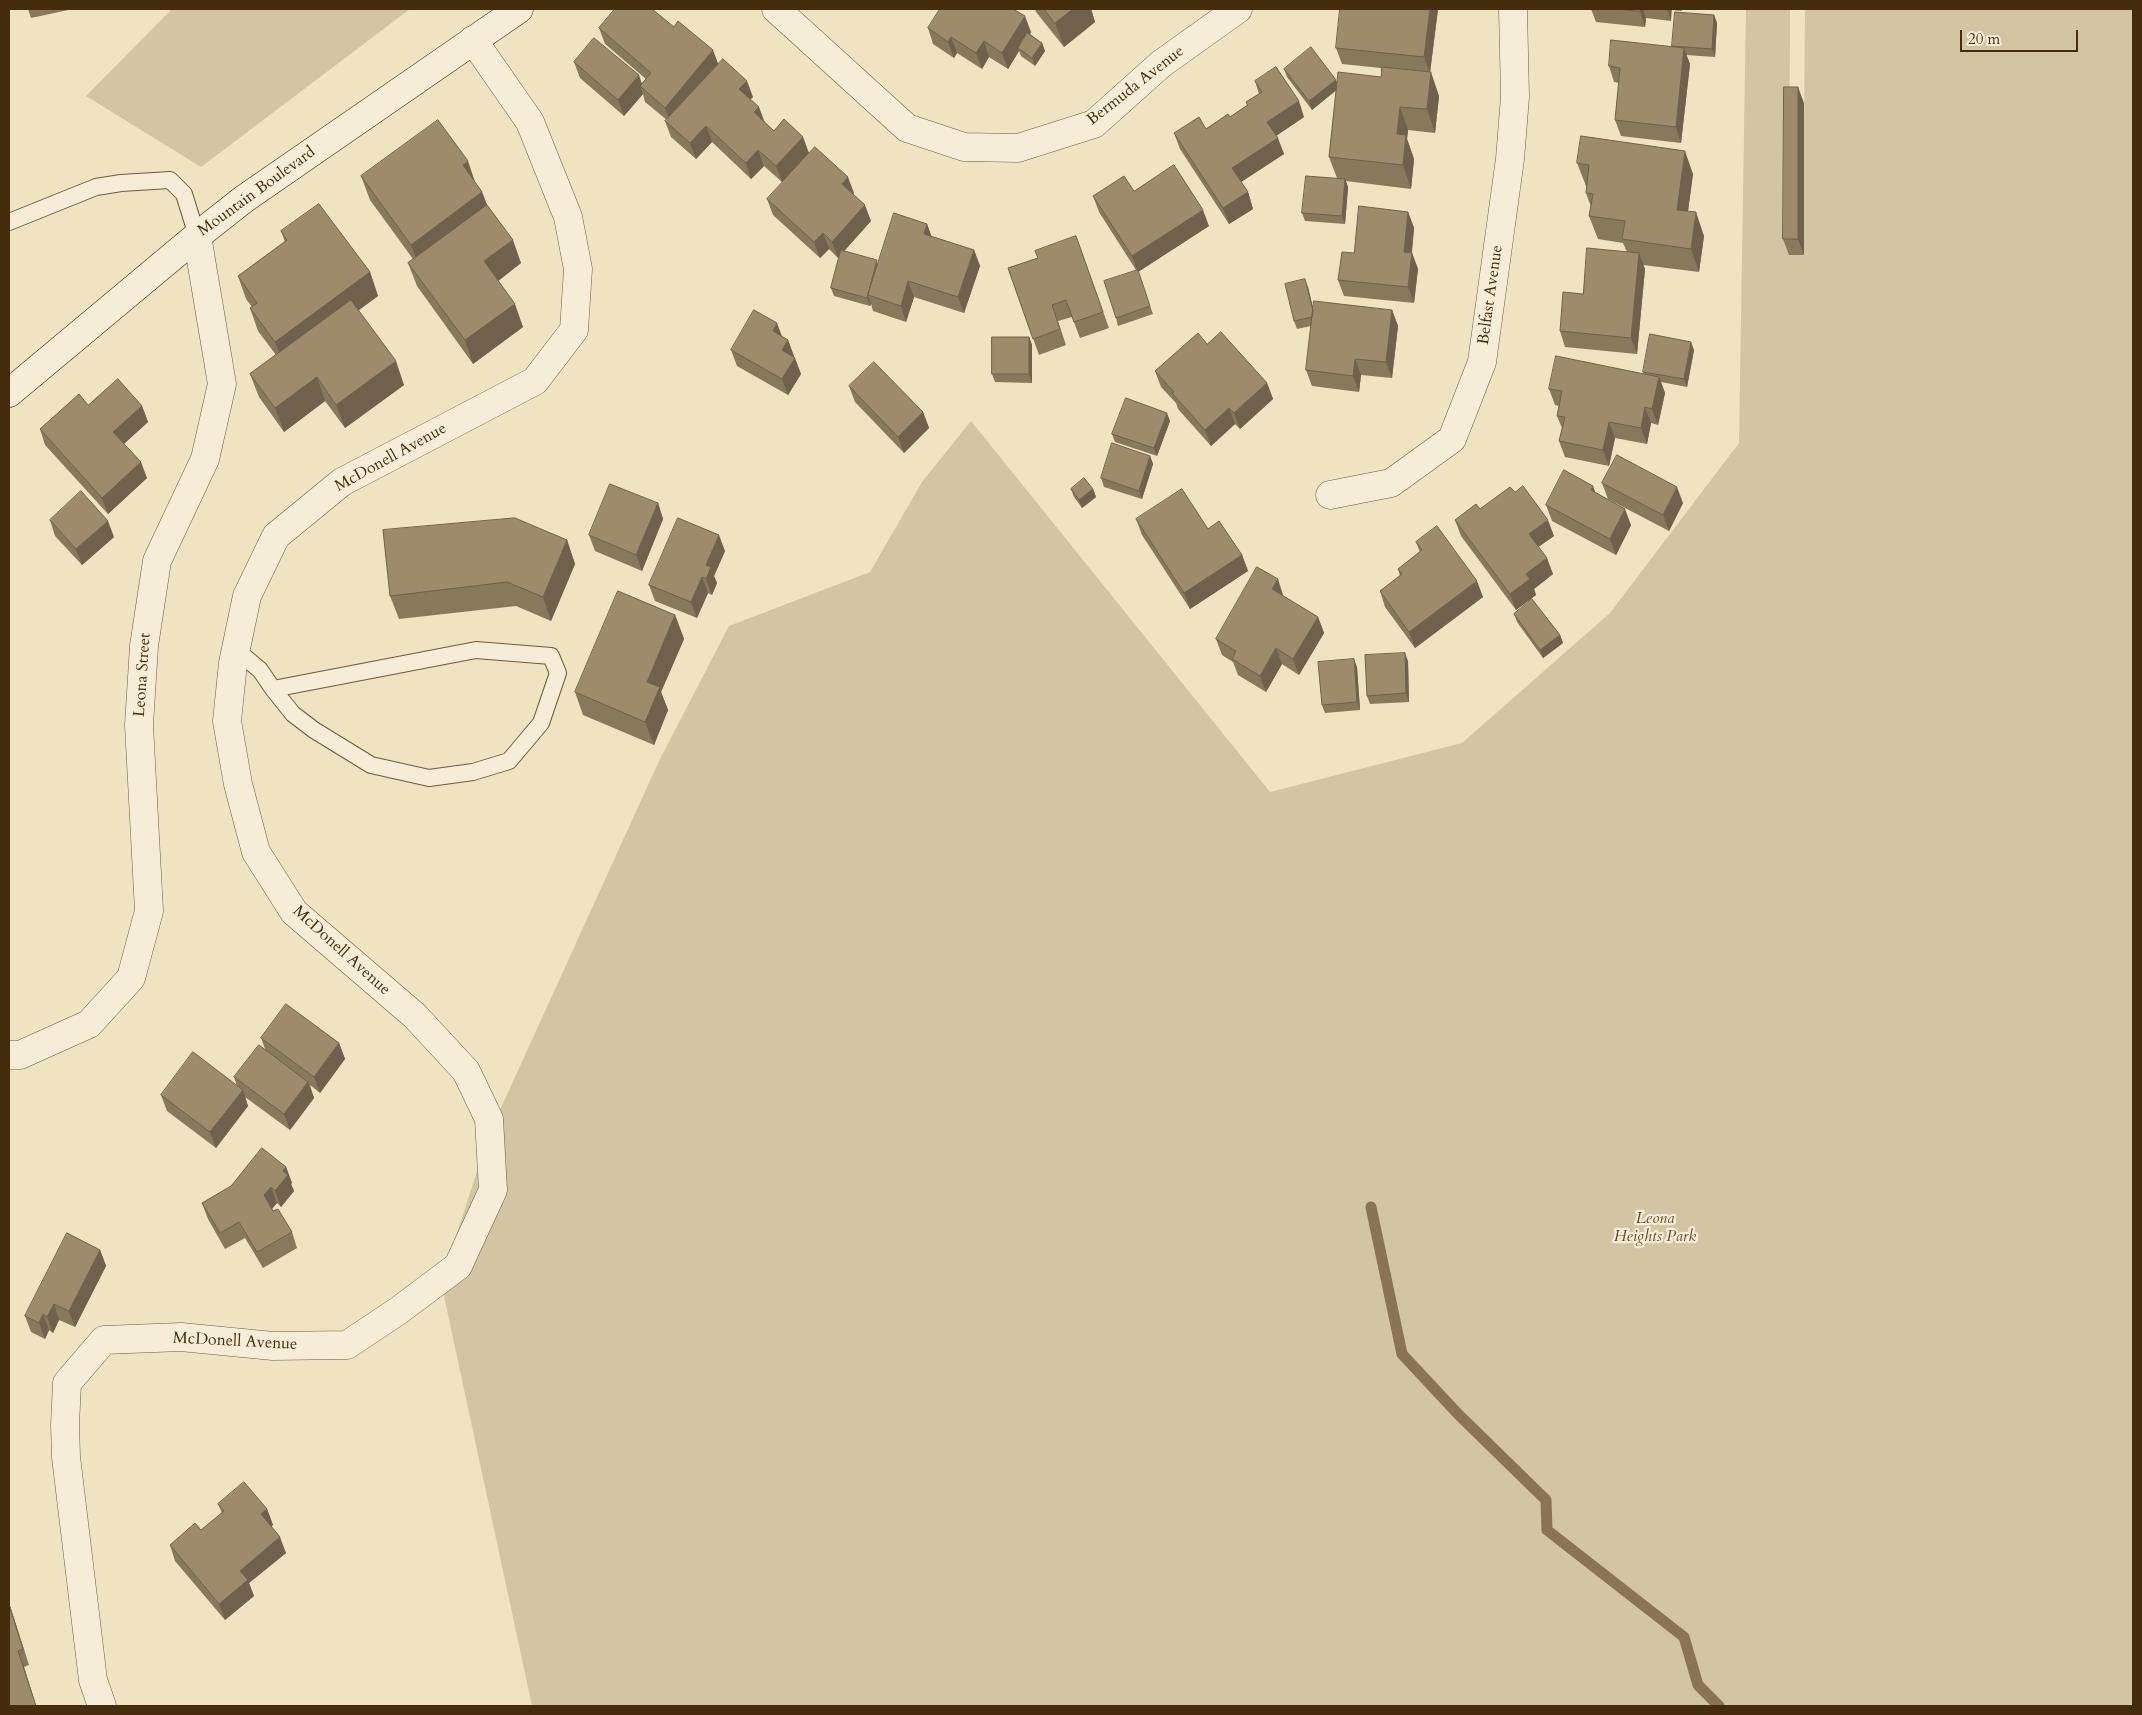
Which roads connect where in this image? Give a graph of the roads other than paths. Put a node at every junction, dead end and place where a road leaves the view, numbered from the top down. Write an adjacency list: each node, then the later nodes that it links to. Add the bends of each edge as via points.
1 (519, 9): 5 (street, Mountain Boulevard)
2 (776, 9): 3 (street, Bermuda Avenue, via 907,128 964,147 1018,148 1094,124 1161,64)
3 (1238, 9)
4 (1513, 9): 9 (street, Belfast Avenue, via 1515,97 1510,160 1482,362 1452,439 1391,483)
5 (472, 40): 7 (street, Mountain Boulevard, via 244,199); 10 (street, McDonell Avenue, via 530,122 568,217 578,269 574,330 535,381 342,482 276,536 247,596)
6 (9, 222): 7 (lane, via 96,187 170,180 184,194)
7 (197, 236): 8 (street, Mountain Boulevard); 12 (street, Leona Street, via 222,384 205,459 157,561 144,646 139,725 149,911 130,978 89,1024 20,1055)
8 (9, 393)
9 (1330, 495)
10 (236, 649): 11 (lane, via 260,670); 13 (street, McDonell Avenue, via 227,721 238,784 256,852 294,912 415,1016 466,1071 490,1119 492,1190 458,1266 398,1312 347,1345 273,1346 181,1337 104,1340 67,1383 66,1457 93,1680)
11 (273, 689): 11 (lane, via 476,650 551,656 558,673 541,723 509,761 473,772 429,778 372,765 314,730 294,714)
12 (9, 1055)
13 (102, 1706)

